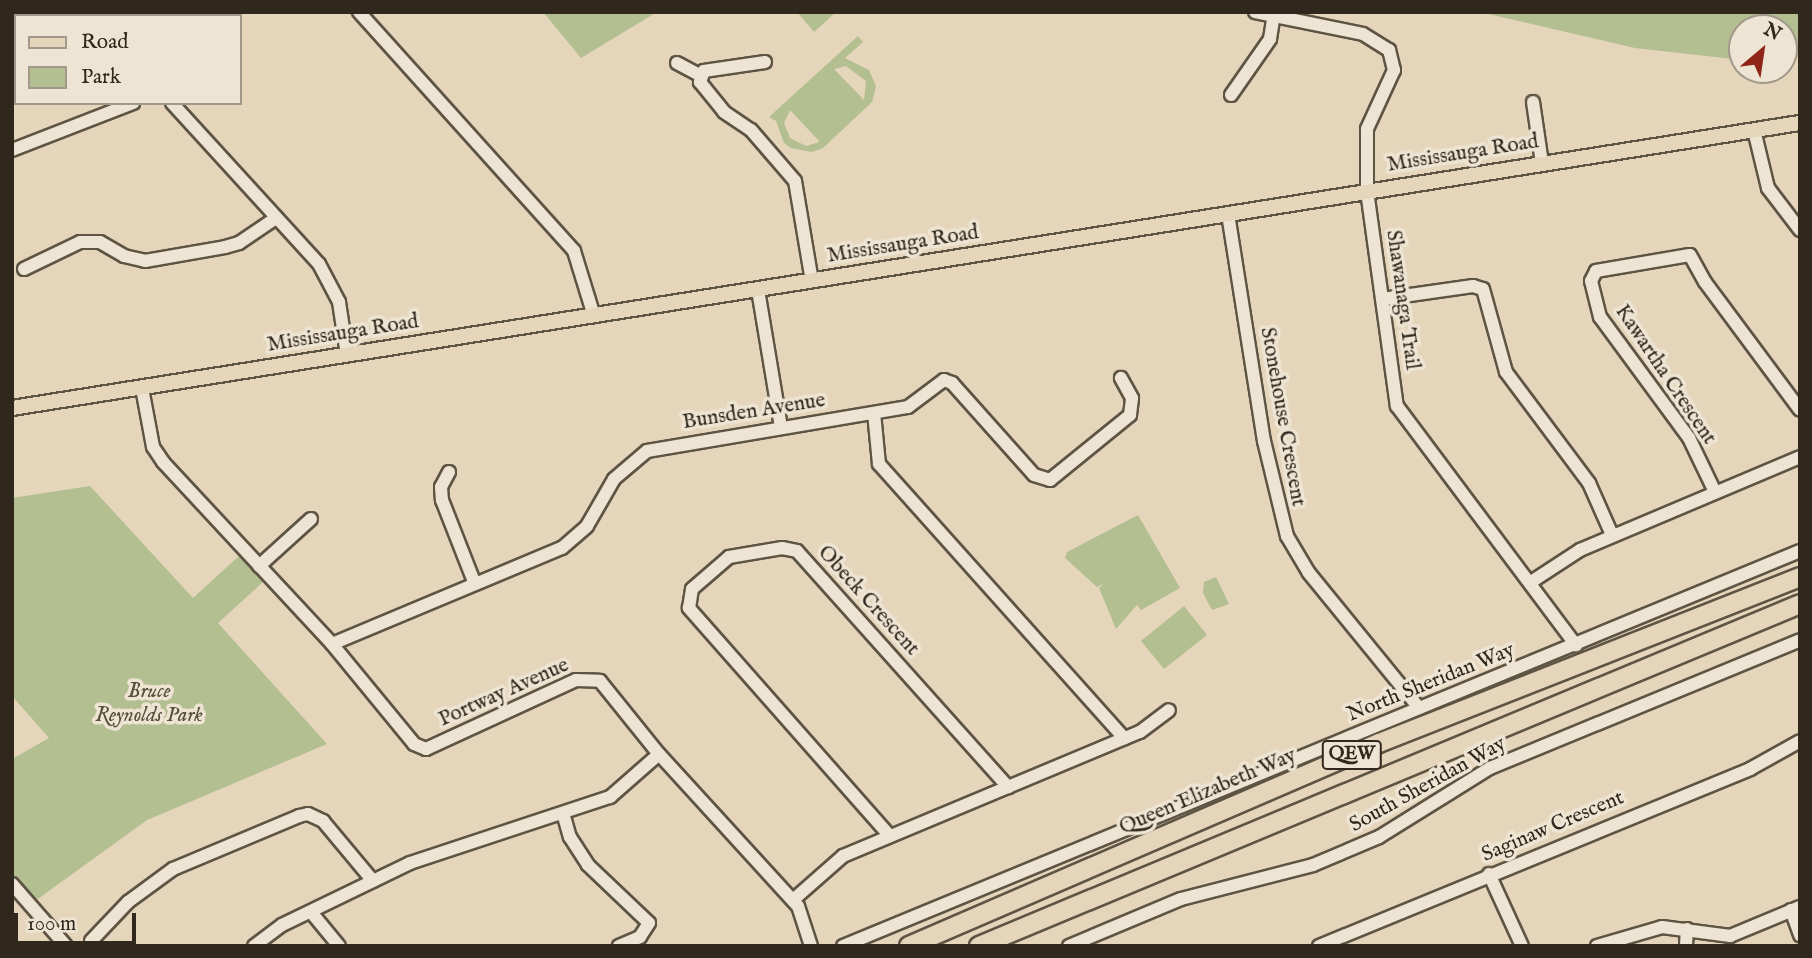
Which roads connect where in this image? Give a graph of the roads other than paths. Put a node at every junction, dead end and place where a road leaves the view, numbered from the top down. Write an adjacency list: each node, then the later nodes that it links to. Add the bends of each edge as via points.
1 (359, 12): 23 (street, via 574,251)
2 (1255, 12): 3 (street, Shawanaga Trail)
3 (1273, 19): 7 (street, via 1264,49); 15 (street, Shawanaga Trail, via 1363,34 1389,50 1394,70 1367,130)
4 (765, 62): 6 (street, via 712,68)
5 (677, 63): 6 (street)
6 (700, 75): 20 (street, via 700,82 724,112 751,130 795,181)
7 (1231, 95)
8 (1533, 102): 14 (street)
9 (128, 105): 13 (street)
10 (174, 105): 17 (street)
11 (1800, 123): 12 (main road, Mississauga Road)
12 (1754, 130): 14 (main road, Mississauga Road); 18 (street, via 1768,188)
13 (12, 150)
14 (1542, 163): 15 (main road, Mississauga Road)
15 (1367, 191): 16 (main road, Mississauga Road); 22 (street, Shawanaga Trail)
16 (1228, 214): 20 (main road, Mississauga Road); 45 (street, Stonehouse Crescent, via 1264,441 1287,536 1309,573)
17 (276, 218): 19 (street, via 225,247 145,261 100,242 80,242); 24 (street, via 319,264 329,283 344,321)
18 (1800, 230)
19 (23, 269)
20 (812, 281): 21 (main road, Mississauga Road)
21 (758, 289): 23 (main road, Mississauga Road); 30 (street)
22 (1382, 299): 35 (street, via 1473,286 1483,289 1506,372 1589,483); 39 (street, Shawanaga Trail, via 1397,406)
23 (594, 316): 24 (main road, Mississauga Road)
24 (347, 355): 26 (main road, Mississauga Road)
25 (1121, 377): 29 (street, Bunsden Avenue, via 1132,398 1130,415 1049,480 1034,475 952,383 944,380 908,407)
26 (142, 388): 27 (main road, Mississauga Road); 37 (street, Portway Avenue, via 148,430 158,455)
27 (13, 405)
28 (1800, 410): 33 (street, Kawartha Crescent, via 1690,255 1596,271 1591,281 1600,317 1689,438)
29 (874, 413): 30 (street, Bunsden Avenue); 47 (street, via 880,464)
30 (781, 427): 40 (street, Bunsden Avenue, via 647,452 614,479 587,526 562,548)
31 (1800, 457): 33 (street)
32 (449, 472): 40 (street, via 441,487 442,500)
33 (1715, 492): 35 (street)
34 (311, 519): 37 (street)
35 (1612, 535): 39 (street, via 1567,557)
36 (1800, 551): 44 (street, North Sheridan Way)
37 (259, 566): 43 (street, Portway Avenue)
38 (1800, 577): 68 (highway, Queen Elizabeth Way / QEW, via 1379,743)
39 (1531, 582): 44 (street, Shawanaga Trail)
40 (475, 584): 43 (street, Bunsden Avenue)
41 (1800, 604): 69 (highway, QEW)
42 (1800, 640): 70 (street, South Sheridan Way, via 1490,768 1379,837 1313,865 1181,899)
43 (332, 644): 49 (street, Portway Avenue, via 400,730 426,749 587,678 600,681)
44 (1576, 645): 45 (street, North Sheridan Way)
45 (1419, 708): 67 (street, North Sheridan Way)
46 (1169, 710): 47 (street, via 1140,733)
47 (1124, 738): 50 (street)
48 (1800, 741): 53 (street, Saginaw Crescent, via 1750,769)
49 (659, 754): 51 (street, via 610,797); 56 (street, Portway Avenue)
50 (1009, 787): 52 (street); 52 (street, Obeck Crescent, via 797,551 782,548 729,556 692,589 689,608)
51 (563, 813): 54 (street, via 410,863); 65 (street, via 570,836 588,865 649,923 640,937)
52 (889, 835): 56 (street, via 843,856)
53 (1489, 874): 71 (street, Saginaw Crescent); 72 (street)
54 (373, 881): 58 (street); 61 (street, via 323,821 308,814 173,869 128,902)
55 (12, 884): 62 (street)
56 (793, 900): 66 (street, Portway Avenue)
57 (1796, 908): 59 (street, via 1730,936); 60 (street)
58 (311, 912): 63 (street, via 282,925); 64 (street)
59 (1687, 929): 73 (street, via 1648,929); 74 (street)
60 (1800, 934)
61 (91, 941)
62 (66, 946)
63 (254, 946)
64 (339, 946)
65 (619, 946)
66 (811, 946)
67 (843, 946)
68 (909, 946)
69 (979, 946)
70 (1069, 946)
71 (1319, 946)
72 (1522, 946)
73 (1597, 946)
74 (1686, 946)

